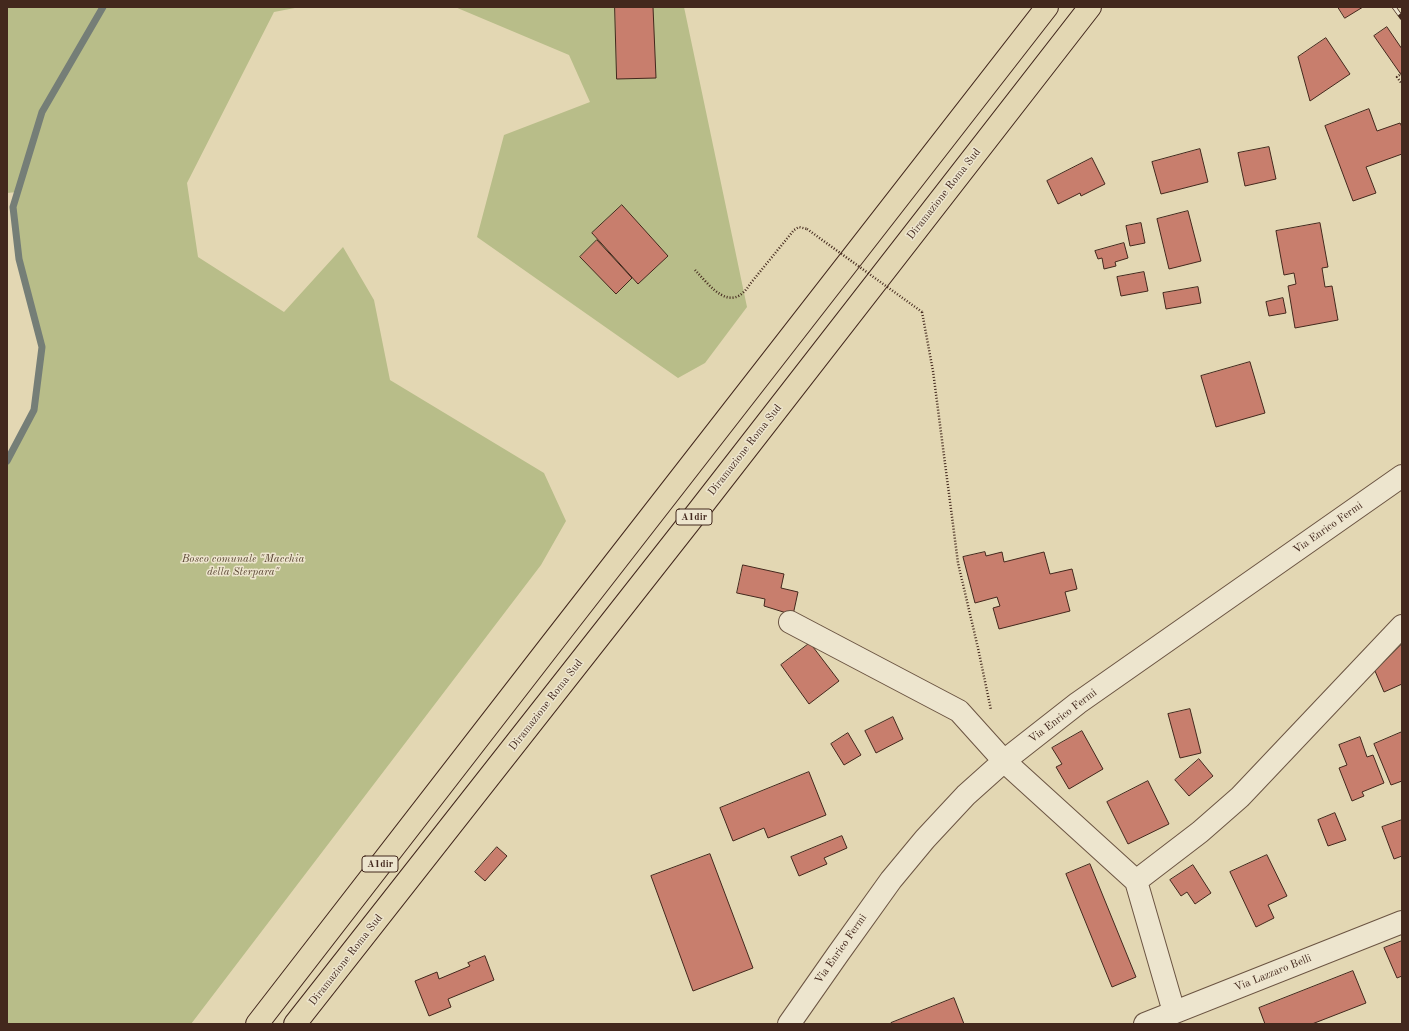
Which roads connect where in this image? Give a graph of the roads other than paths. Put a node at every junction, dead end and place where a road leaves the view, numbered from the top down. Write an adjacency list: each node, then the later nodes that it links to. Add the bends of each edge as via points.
1 (1047, 7): 10 (highway, A1dir)
2 (1090, 7): 11 (highway, Diramazione Roma Sud / A1dir)
3 (1402, 476): 6 (street, Via Enrico Fermi, via 1078,703)
4 (790, 622): 6 (street, via 959,711)
5 (1402, 626): 7 (street, via 1240,797 1200,832)
6 (1004, 761): 7 (street); 12 (street, Via Enrico Fermi, via 966,795 907,859 863,917)
7 (1136, 880): 9 (street)
8 (1402, 922): 9 (street, Via Lazzaro Belli)
9 (1174, 1012): 13 (street, Via Lazzaro Belli)
10 (257, 1024)
11 (295, 1024)
12 (789, 1024)
13 (1145, 1024)

